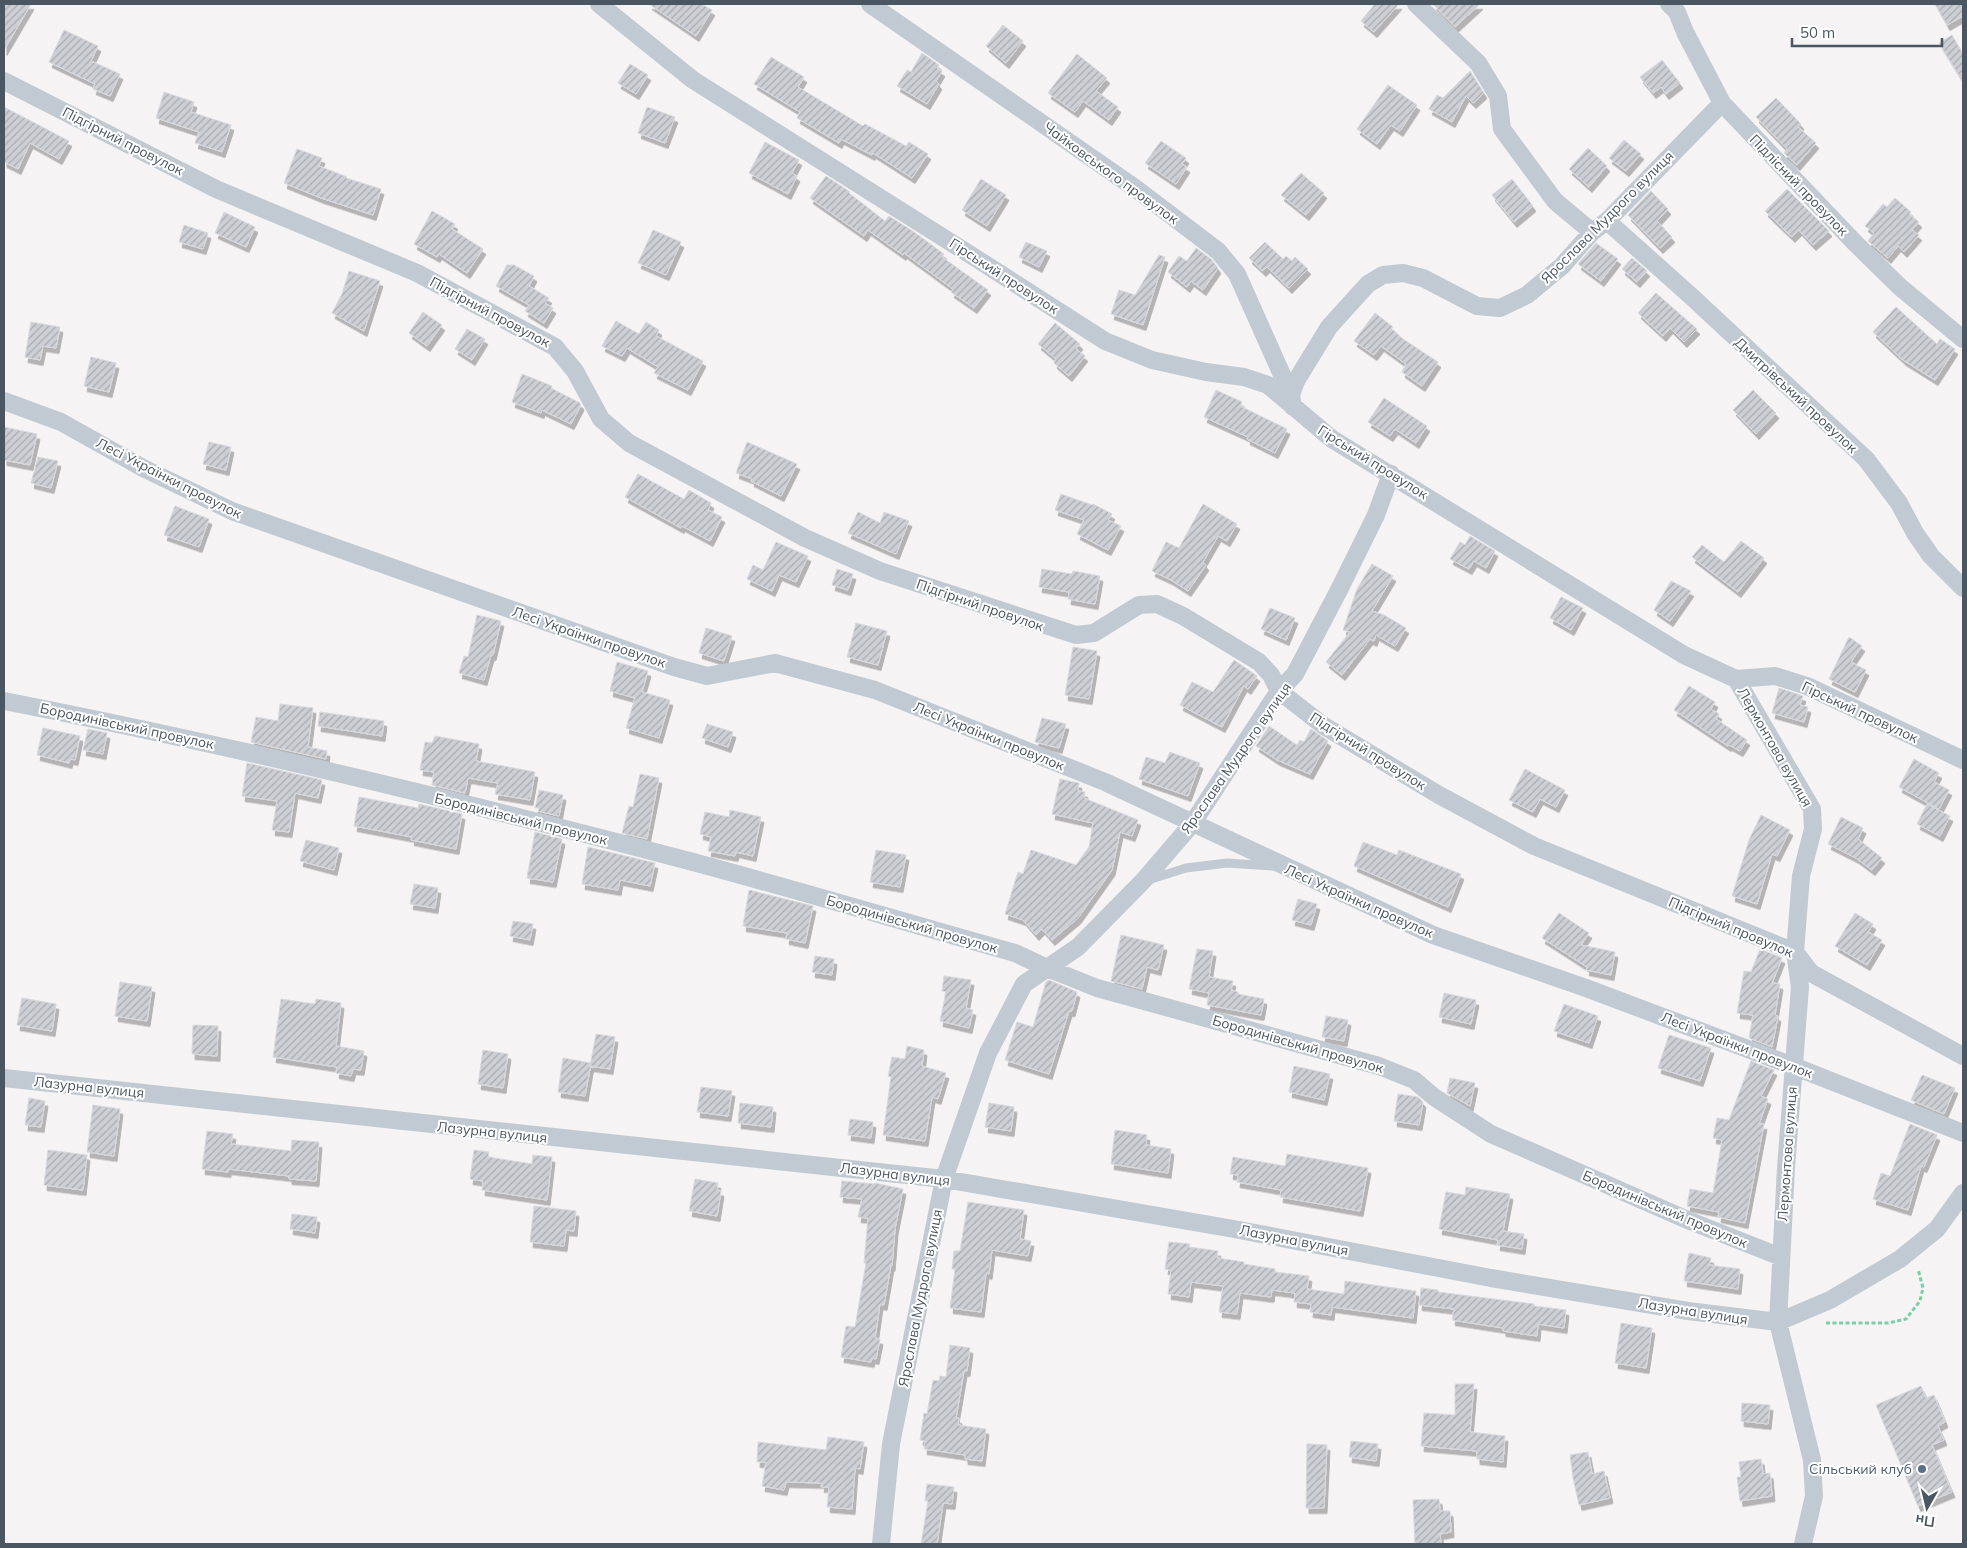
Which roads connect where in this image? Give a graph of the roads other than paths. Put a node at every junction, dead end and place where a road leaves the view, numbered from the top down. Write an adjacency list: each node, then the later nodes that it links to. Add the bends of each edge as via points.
1 (599, 4): 11 (street, Гірський провулок, via 693,80 1106,342 1152,360 1244,377 1268,386)
2 (870, 4): 11 (street, Чайковського провулок, via 1135,188 1218,251 1237,274)
3 (1416, 4): 8 (street, via 1478,63 1498,96 1502,129 1555,201)
4 (1677, 6): 6 (street, Підлісний провулок, via 1685,32)
5 (4, 81): 15 (street, Підгірний провулок, via 216,189 417,273 555,347 575,371 601,419 629,443 805,538 880,571 1076,635 1094,633 1139,605 1157,604 1184,616 1259,662)
6 (1722, 103): 7 (street, Ярослава Мудрого вулиця); 9 (street, Підлісний провулок, via 1855,243 1900,287)
7 (1607, 220): 8 (street, Ярослава Мудрого вулиця); 13 (street, Дмитрівський провулок, via 1866,459 1899,503 1931,556)
8 (1592, 232): 11 (street, Ярослава Мудрого вулиця, via 1562,266 1527,295 1500,308 1477,306 1423,278 1403,273 1382,275 1368,284 1329,327 1296,382)
9 (1963, 339)
10 (4, 400): 18 (street, Лесі Українки провулок, via 61,422 143,468 232,512 674,667 707,676 775,663 875,690 1105,782)
11 (1292, 401): 12 (street, Гірський провулок, via 1332,439)
12 (1391, 474): 14 (street, Гірський провулок, via 1684,655); 15 (street, Ярослава Мудрого вулиця, via 1376,515 1340,588 1294,674)
13 (1963, 588)
14 (1736, 679): 17 (street, Гірський провулок, via 1775,676 1807,686); 21 (street, Лермонтова вулиця, via 1812,809 1813,829 1801,876)
15 (1279, 691): 18 (street, Ярослава Мудрого вулиця); 21 (street, Підгірний провулок, via 1324,726 1438,795 1534,846)
16 (4, 701): 22 (street, Бородинівський провулок, via 156,730 684,860 1015,953)
17 (1963, 760)
18 (1192, 824): 19 (street, Лесі Українки провулок); 20 (street, Ярослава Мудрого вулиця)
19 (1283, 866): 20 (lane, via 1227,863 1186,868); 24 (street, Лесі Українки провулок, via 1433,935 1586,988)
20 (1143, 881): 22 (street, Ярослава Мудрого вулиця, via 1078,947)
21 (1795, 952): 23 (street, Підгірний провулок, via 1817,977); 24 (street, Лермонтова вулиця, via 1800,987)
22 (1047, 968): 27 (street, Ярослава Мудрого вулиця, via 1024,984 988,1053); 29 (street, Бородинівський провулок, via 1097,988 1379,1066 1414,1080 1491,1134)
23 (1963, 1056)
24 (1793, 1066): 26 (street, Лесі Українки провулок); 29 (street, Лермонтова вулиця)
25 (4, 1078): 27 (street, Лазурна вулиця)
26 (1963, 1133)
27 (944, 1179): 30 (street, Лазурна вулиця, via 1501,1279 1688,1311); 31 (street, Ярослава Мудрого вулиця, via 891,1444)
28 (1963, 1193): 30 (street, via 1937,1229 1900,1258 1830,1300)
29 (1781, 1257): 30 (street, Лермонтова вулиця)
30 (1778, 1322): 32 (street, Лермонтова вулиця, via 1812,1460 1814,1496)
31 (881, 1544)
32 (1803, 1544)

